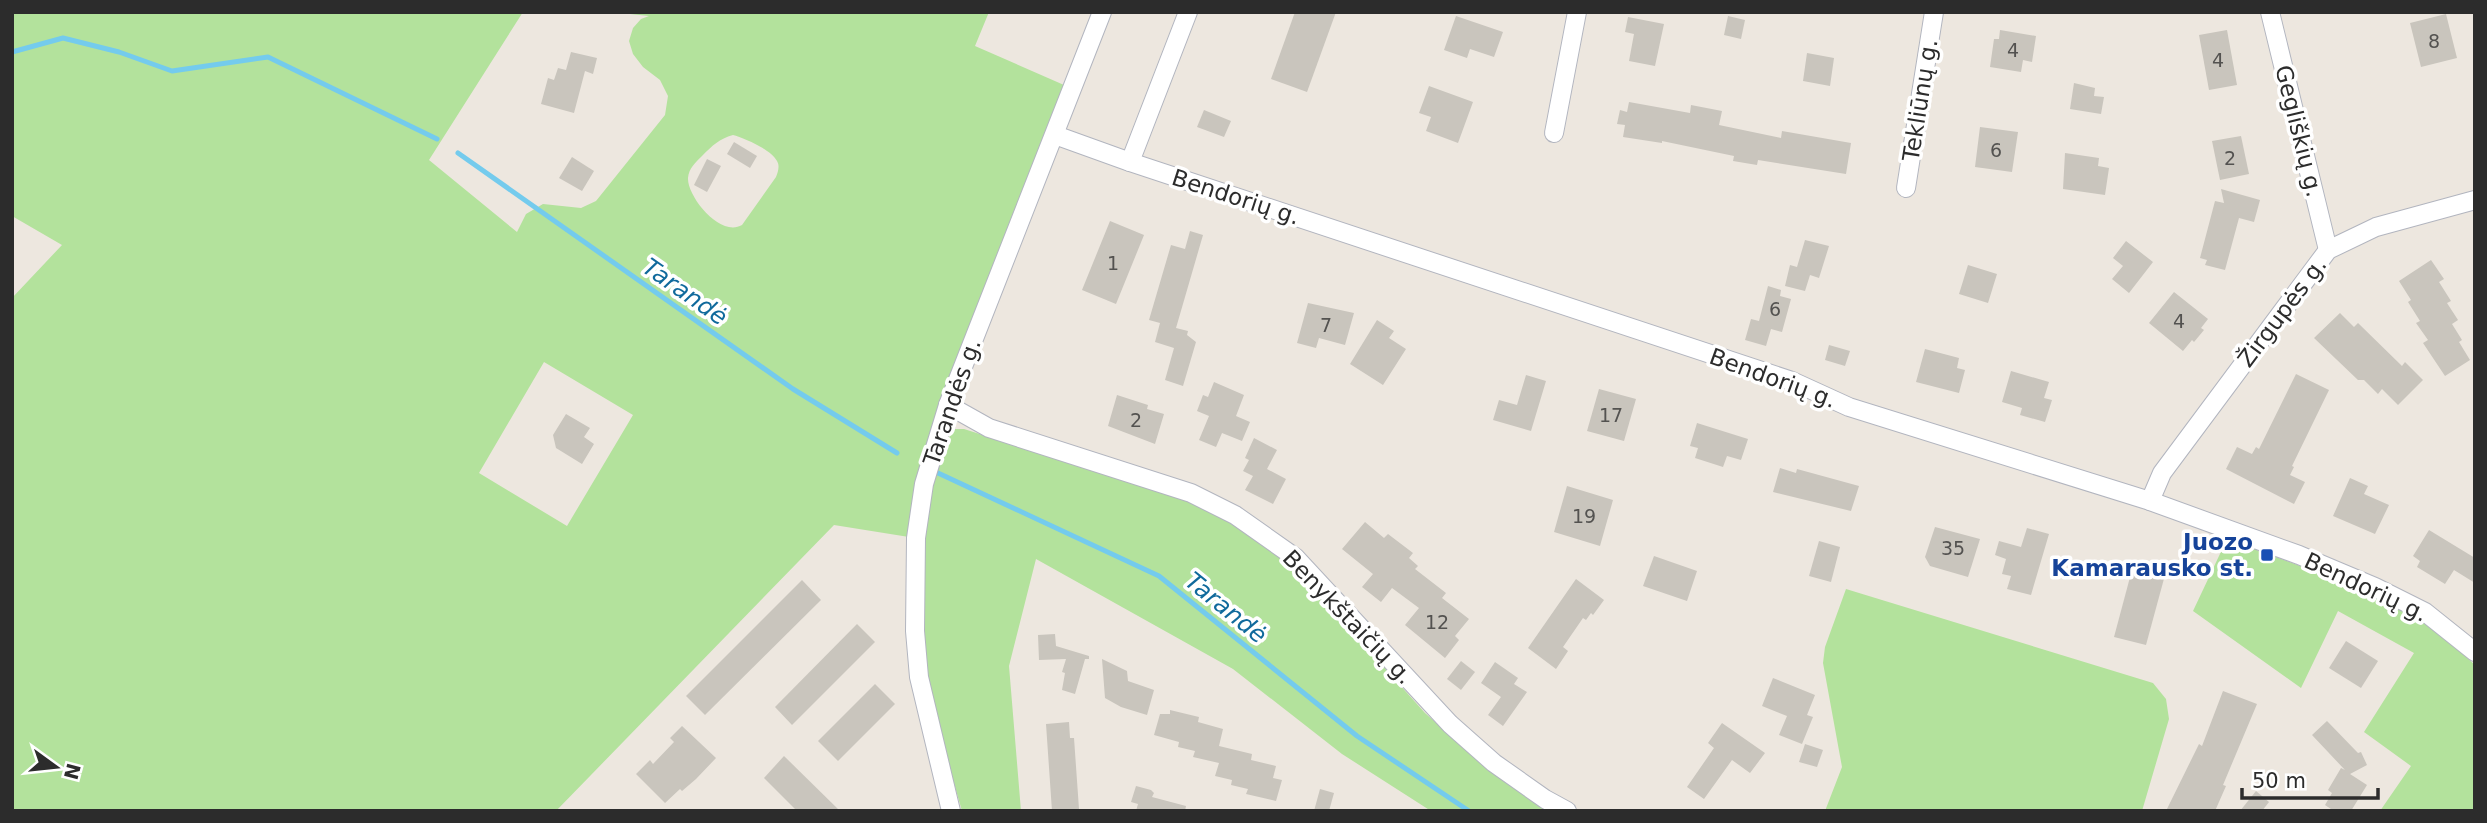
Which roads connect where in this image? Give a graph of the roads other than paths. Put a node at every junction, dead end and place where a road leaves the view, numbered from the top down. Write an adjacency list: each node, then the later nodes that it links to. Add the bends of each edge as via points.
1 (1102, 12): 7 (street, Tarandės g.)
2 (1188, 12): 8 (street)
3 (1577, 12): 6 (street)
4 (1934, 12): 9 (street, Tekliūnų g.)
5 (2270, 12): 11 (street, Gegliškių g.)
6 (1555, 133)
7 (1055, 135): 8 (street, Bendorių g.); 12 (street, Tarandės g.)
8 (1130, 162): 13 (street, Bendorių g., via 1791,381 1849,407)
9 (1906, 188)
10 (2475, 200): 11 (street, Žirgupės g., via 2376,227)
11 (2328, 250): 13 (street, Žirgupės g., via 2162,473)
12 (948, 405): 15 (street, Tarandės g., via 924,484 914,586 919,677); 16 (street, Benykštaičių g., via 989,428 1191,493 1236,515 1296,558 1450,724 1494,763)
13 (2150, 501): 14 (street, Bendorių g., via 2375,587 2426,612)
14 (2475, 652)
15 (951, 811)
16 (1567, 811)

